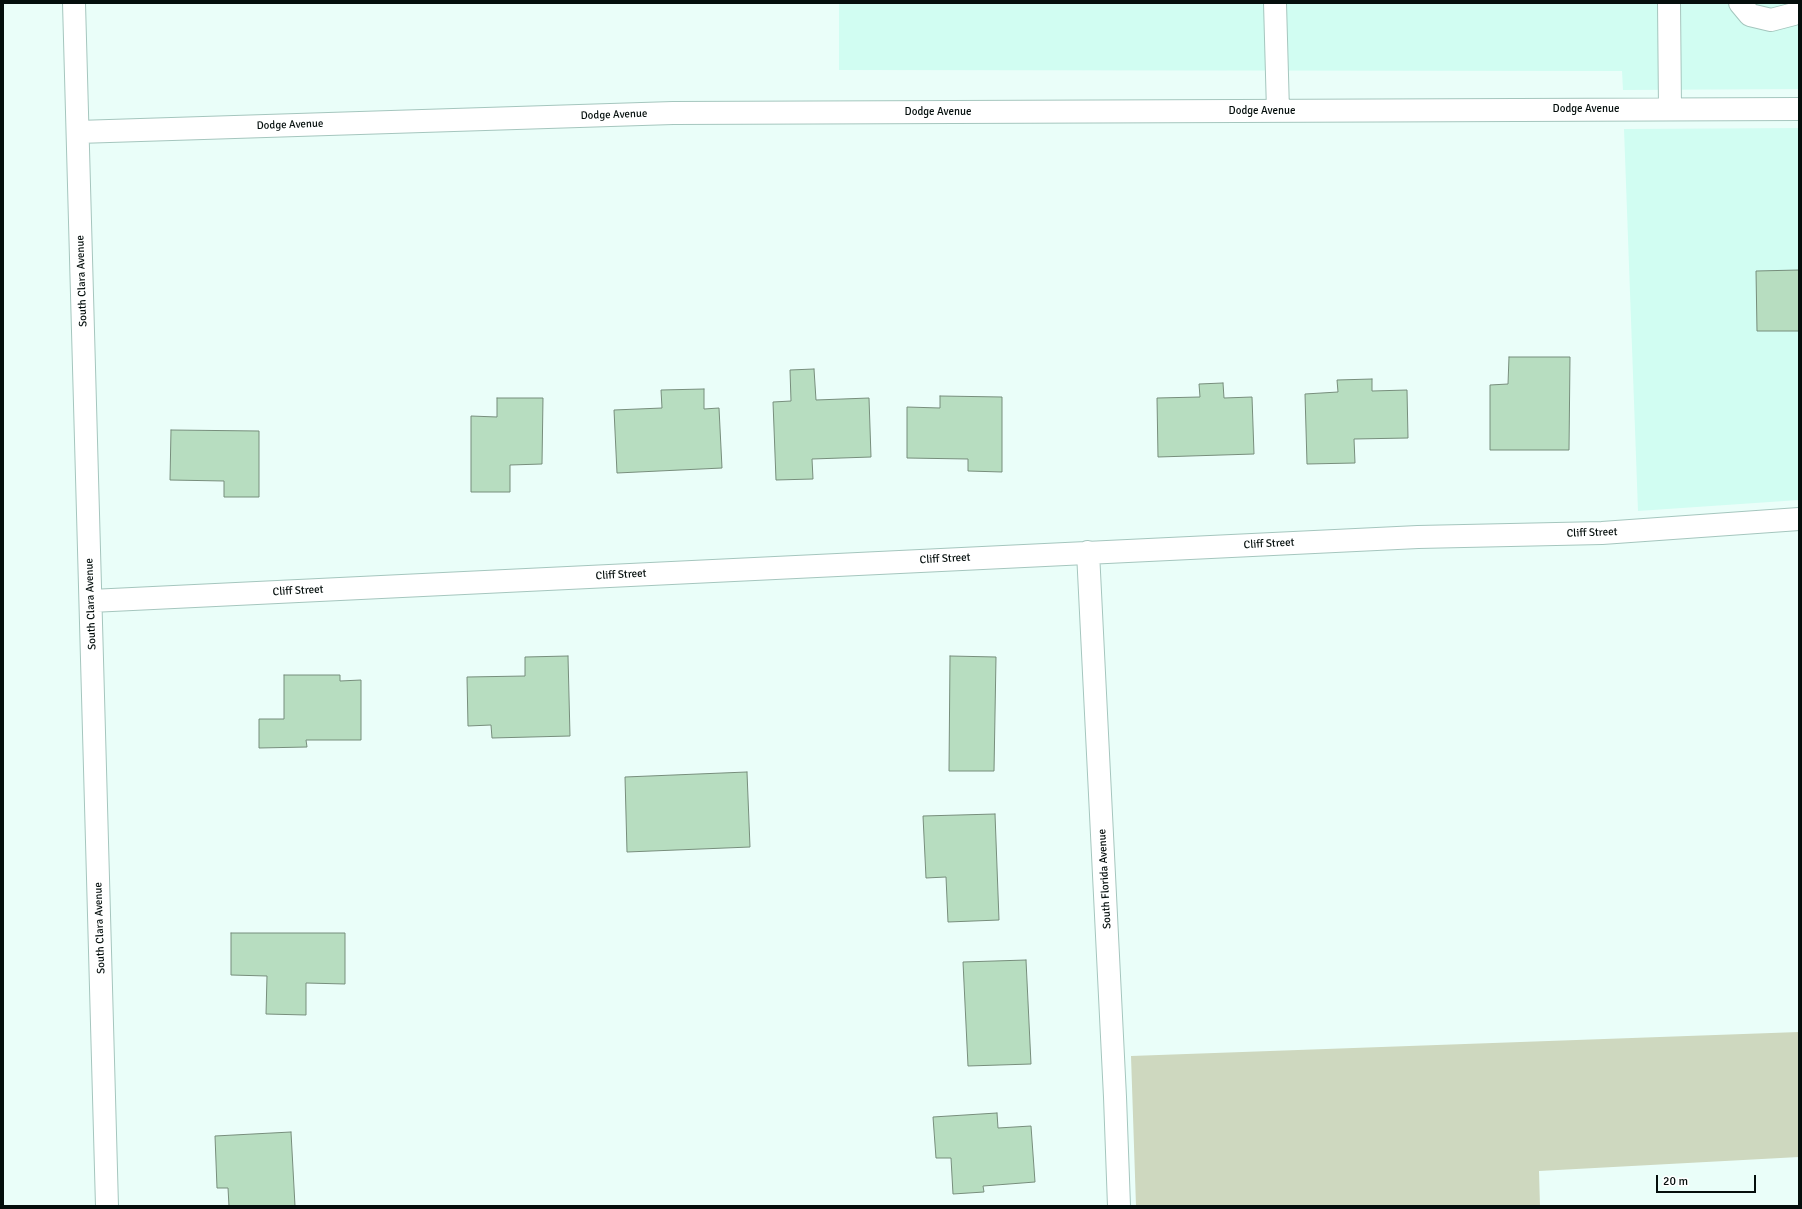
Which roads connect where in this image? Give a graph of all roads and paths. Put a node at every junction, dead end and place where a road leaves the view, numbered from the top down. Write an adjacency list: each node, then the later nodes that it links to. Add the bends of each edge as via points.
1 (74, 3): 9 (street, South Clara Avenue)
2 (1275, 3): 8 (street)
3 (1669, 3): 6 (street)
4 (1740, 3): 5 (street, via 1750,15 1771,20 1794,14)
5 (1799, 10)
6 (1670, 109): 7 (street, Dodge Avenue); 8 (street, Dodge Avenue)
7 (1799, 109)
8 (1278, 111): 9 (street, Dodge Avenue, via 672,113)
9 (78, 132): 12 (street, South Clara Avenue)
10 (1799, 519): 11 (street, Cliff Street, via 1602,533 1418,537)
11 (1088, 552): 12 (street, Cliff Street); 14 (street, South Florida Avenue)
12 (91, 601): 13 (street, South Clara Avenue)
13 (107, 1206)
14 (1119, 1206)

